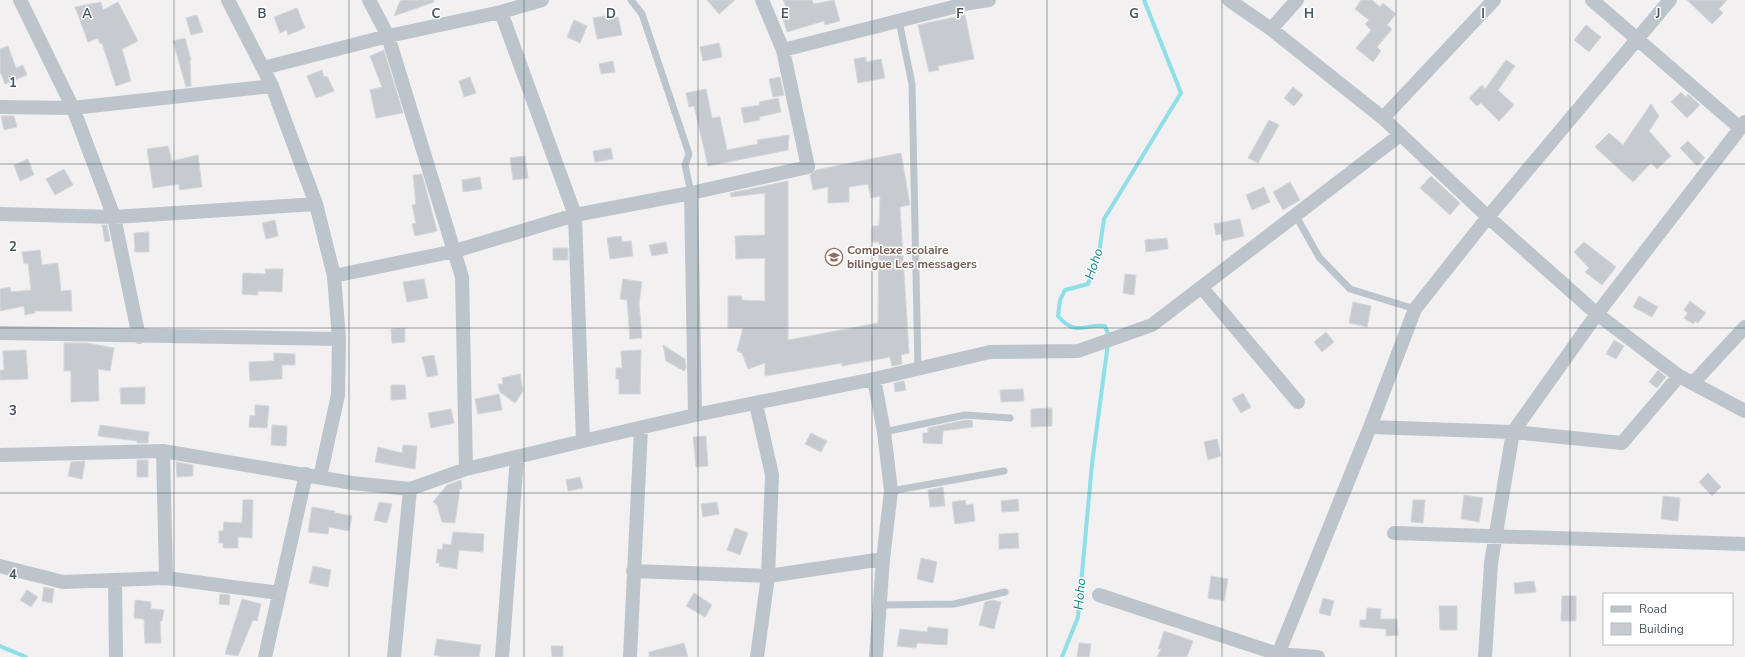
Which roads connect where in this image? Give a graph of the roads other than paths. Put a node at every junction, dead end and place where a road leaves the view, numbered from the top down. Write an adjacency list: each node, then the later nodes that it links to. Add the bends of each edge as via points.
1 (20, 0): 22 (street)
2 (228, 0): 19 (street)
3 (369, 0): 16 (street)
4 (542, 0): 13 (street)
5 (631, 0): 26 (lane, via 642,14 689,154 685,166)
6 (762, 0): 18 (street)
7 (989, 0): 14 (street)
8 (1229, 0): 15 (street)
9 (1297, 0): 15 (street)
10 (1494, 0): 23 (street)
11 (1592, 0): 17 (street)
12 (1670, 0): 17 (street)
13 (501, 12): 16 (street); 29 (street)
14 (899, 21): 18 (street); 42 (lane, via 912,84)
15 (1271, 29): 23 (street)
16 (388, 36): 19 (street); 33 (street)
17 (1637, 40): 24 (street); 32 (street)
18 (783, 50): 26 (street, via 808,167)
19 (263, 68): 20 (street)
20 (272, 86): 22 (street); 27 (street)
21 (0, 107): 22 (street)
22 (73, 108): 31 (street)
23 (1383, 118): 25 (street)
24 (1743, 125): 37 (street)
25 (1400, 136): 30 (street); 32 (street)
26 (692, 193): 29 (street); 49 (street)
27 (316, 204): 31 (street); 34 (street)
28 (0, 214): 31 (street)
29 (575, 215): 33 (street); 55 (street)
30 (1296, 216): 35 (street); 36 (lane, via 1319,257 1350,289)
31 (114, 217): 40 (street)
32 (1488, 217): 36 (street); 37 (street)
33 (455, 250): 34 (street); 59 (street, via 462,277)
34 (334, 276): 41 (street)
35 (1202, 288): 42 (street, via 1152,325 1078,351 990,352); 46 (street)
36 (1415, 309): 51 (street)
37 (1597, 314): 43 (street); 54 (street)
38 (1745, 327): 45 (street)
39 (0, 333): 40 (street)
40 (139, 336): 41 (street)
41 (339, 339): 62 (street, via 338,395)
42 (918, 369): 44 (street)
43 (1679, 376): 45 (street); 54 (street, via 1622,443)
44 (874, 379): 47 (street); 53 (street)
45 (1693, 383): 48 (street)
46 (1298, 402)
47 (756, 404): 49 (street); 71 (street, via 772,475)
48 (1745, 411)
49 (695, 415): 52 (street)
50 (1010, 418): 53 (lane, via 966,415)
51 (1370, 427): 54 (street); 78 (street)
52 (641, 428): 55 (street); 70 (street)
53 (884, 432): 64 (street)
54 (1513, 432): 66 (street)
55 (583, 441): 58 (street)
56 (163, 451): 57 (street); 61 (street); 72 (street)
57 (0, 455)
58 (517, 457): 59 (street); 82 (street)
59 (466, 469): 63 (street)
60 (1004, 471): 64 (lane)
61 (306, 474): 62 (street); 75 (street)
62 (320, 477): 63 (street)
63 (410, 489): 81 (street)
64 (891, 491): 68 (street)
65 (1394, 533): 66 (street)
66 (1496, 536): 67 (street); 87 (street, via 1491,563)
67 (1745, 544)
68 (883, 559): 71 (street); 77 (street)
69 (0, 566): 73 (street, via 63,582)
70 (633, 571): 71 (street); 83 (street)
71 (768, 576): 84 (street)
72 (166, 578): 73 (street); 75 (street)
73 (115, 580): 79 (street)
74 (1005, 592): 77 (lane, via 954,604)
75 (279, 593): 80 (street)
76 (1099, 595): 78 (street)
77 (879, 605): 85 (street)
78 (1278, 656): 86 (street)
79 (116, 657)
80 (265, 657)
81 (394, 657)
82 (502, 657)
83 (630, 657)
84 (757, 657)
85 (876, 657)
86 (1318, 657)
87 (1485, 657)

